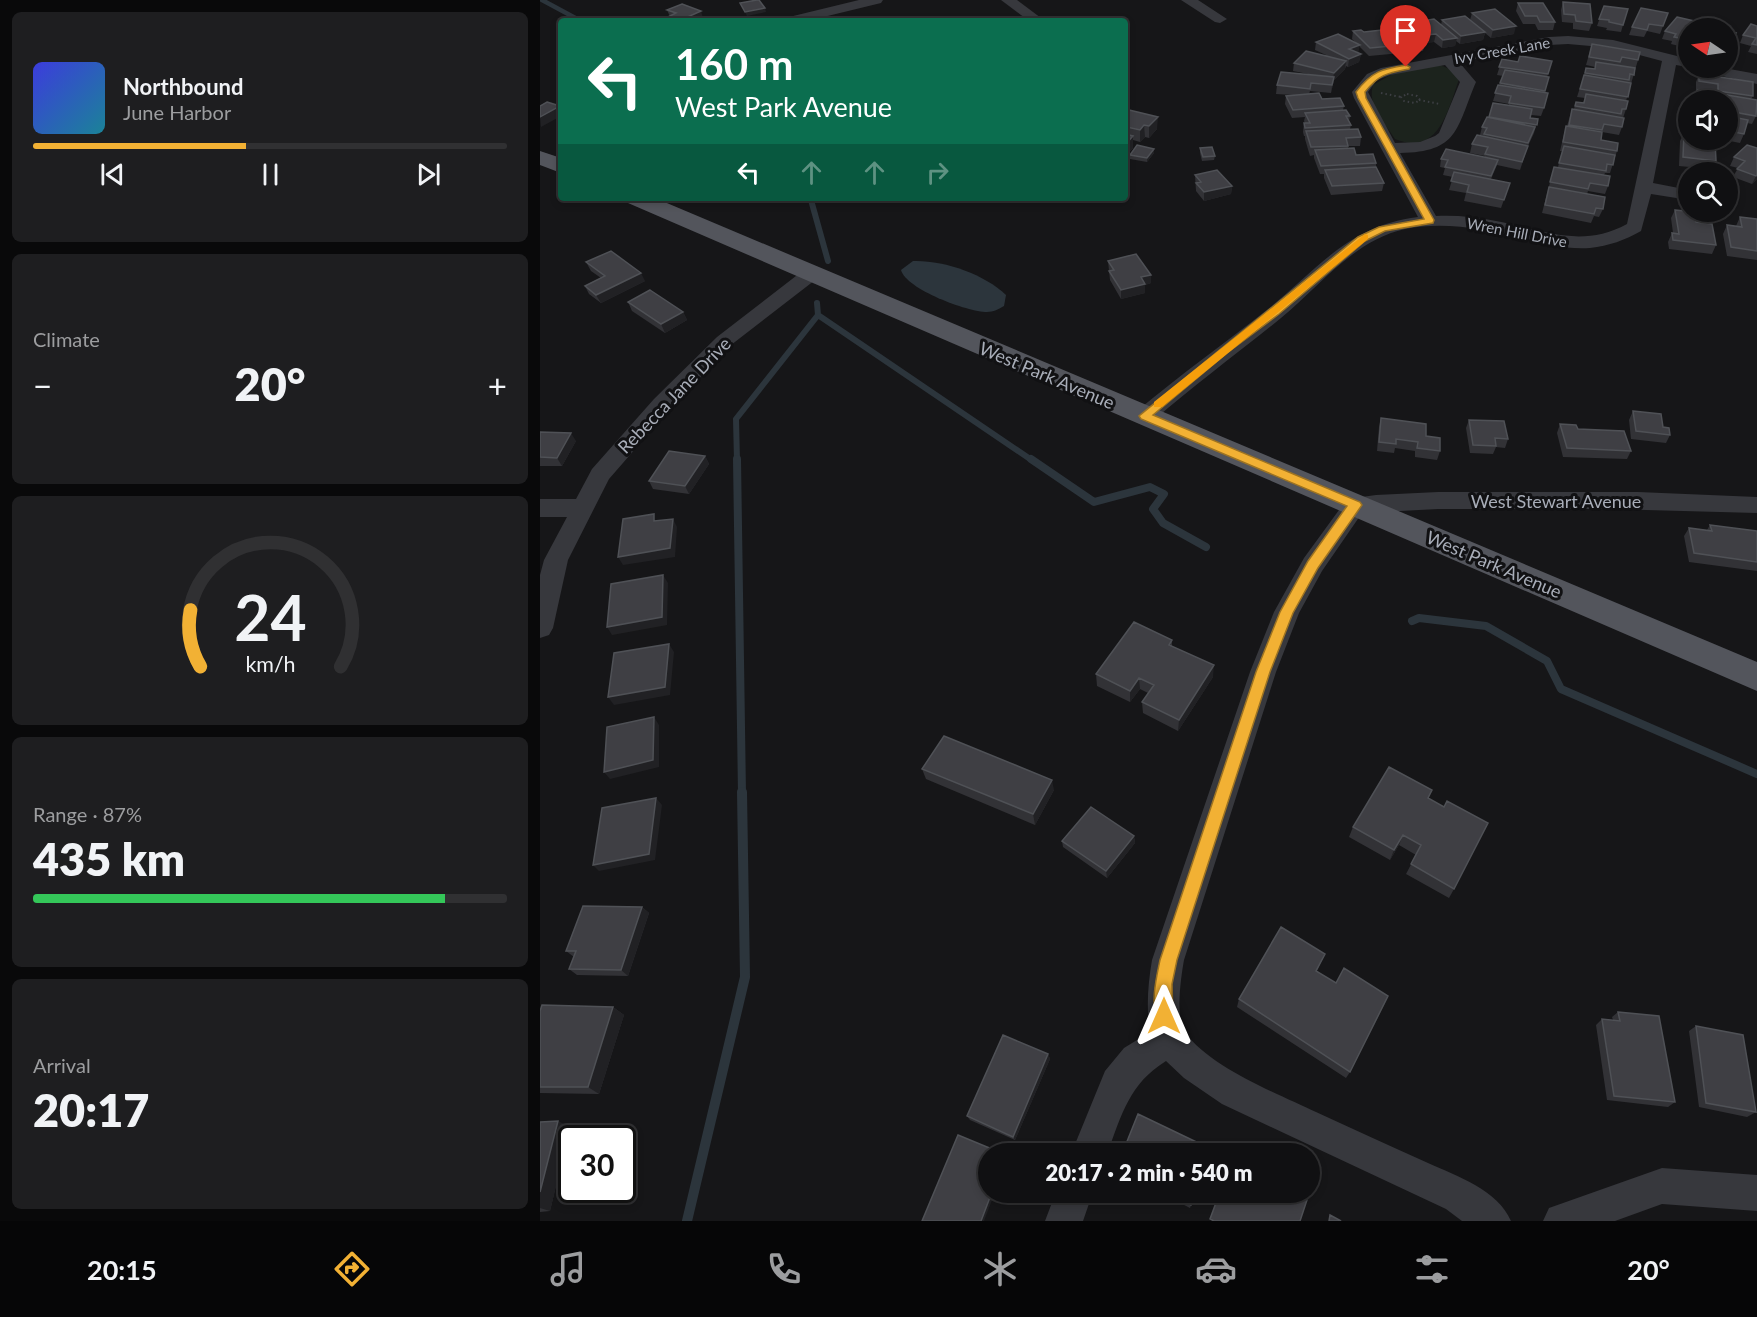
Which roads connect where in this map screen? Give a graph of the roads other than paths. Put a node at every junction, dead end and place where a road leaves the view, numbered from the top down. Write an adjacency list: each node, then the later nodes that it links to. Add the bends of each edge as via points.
1 (876, 0): 4 (street)
2 (1008, 0): 7 (street)
3 (1188, 0): 8 (street)
4 (841, 9): 5 (street); 6 (street)
5 (803, 18)
6 (852, 18)
7 (1034, 18)
8 (1220, 19)
9 (1447, 59): 10 (street, Ivy Creek Lane, via 1568,40 1613,44); 14 (street, via 1468,82 1446,135 1431,145); 14 (street, Ivy Creek Lane, via 1386,71 1365,83 1360,92 1362,98)
10 (1670, 59): 11 (street, Ivy Creek Lane); 17 (street, Wren Hill Drive)
11 (1678, 61)
12 (1738, 75): 13 (street)
13 (1757, 79)
14 (1390, 148): 20 (street, Ivy Creek Lane)
15 (540, 157): 16 (main road)
16 (558, 165)
17 (1643, 187): 18 (street); 20 (street, Wren Hill Drive, via 1635,227 1608,242 1563,243 1475,222)
18 (1678, 193)
19 (643, 201): 21 (main road, West Park Avenue)
20 (1429, 220): 22 (street, Wren Hill Drive, via 1383,229 1362,239)
21 (812, 273): 22 (main road, West Park Avenue); 26 (street, Rebecca Jane Drive, via 724,340 600,475)
22 (1145, 416): 23 (main road, West Park Avenue)
23 (1355, 505): 24 (street, West Stewart Avenue, via 1388,501 1699,501); 28 (main road, West Park Avenue); 29 (street, via 1313,565 1287,612 1263,672 1168,960 1164,1006)
24 (1757, 505)
25 (540, 508): 26 (street)
26 (580, 508): 27 (street, Rebecca Jane Drive, via 556,560)
27 (540, 628)
28 (1757, 677)
29 (1169, 1040): 30 (street, via 1136,1060 1117,1083); 34 (street, via 1196,1066 1234,1092 1459,1196)
30 (1093, 1143)
31 (1757, 1193): 35 (street, via 1662,1186)
32 (1070, 1203): 33 (street)
33 (1064, 1221)
34 (1492, 1221)
35 (1562, 1221)

